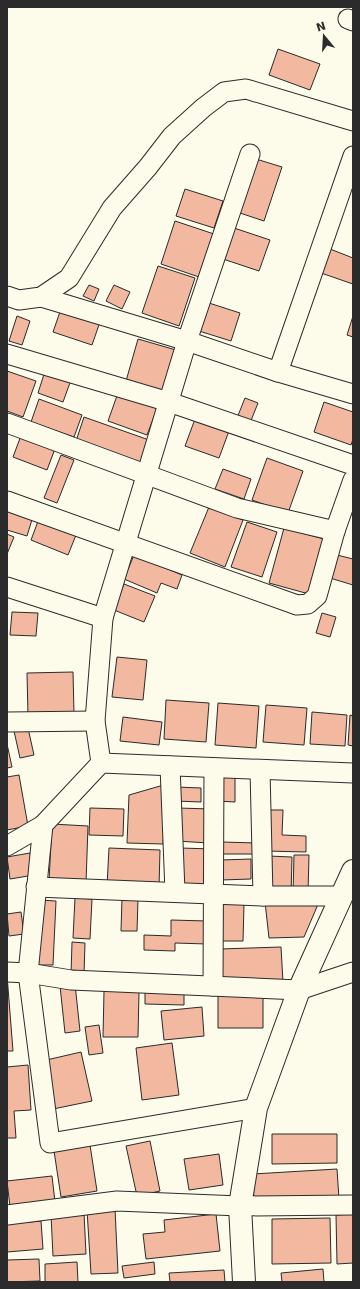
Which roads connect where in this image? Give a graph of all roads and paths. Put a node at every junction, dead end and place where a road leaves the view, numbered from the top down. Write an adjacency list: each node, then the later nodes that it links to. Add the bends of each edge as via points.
1 (353, 121): 5 (street, via 246,89 224,92 172,136 112,208 69,278)
2 (250, 154): 6 (street)
3 (353, 156): 8 (street)
4 (7, 296): 5 (street, via 19,300)
5 (41, 297): 6 (street)
6 (187, 341): 8 (street); 10 (street)
7 (7, 354): 10 (street)
8 (278, 372): 9 (street)
9 (353, 394)
10 (169, 402): 12 (street); 13 (street)
11 (7, 423): 13 (street)
12 (353, 465)
13 (147, 474): 16 (street, via 238,508); 17 (street)
14 (353, 480): 16 (street)
15 (7, 501): 17 (street)
16 (335, 532): 17 (street, via 317,596 308,604 297,606)
17 (126, 543): 19 (street)
18 (7, 587): 19 (street)
19 (103, 618): 21 (street)
20 (7, 722): 21 (street)
21 (95, 722): 22 (street)
22 (101, 763): 23 (street); 27 (street)
23 (170, 766): 24 (street); 31 (street)
24 (214, 768): 25 (street); 32 (street)
25 (260, 770): 26 (street); 33 (street)
26 (353, 773)
27 (43, 825): 28 (street); 30 (street)
28 (7, 846)
29 (353, 871): 34 (street)
30 (36, 887): 31 (street); 37 (street)
31 (175, 892): 32 (street)
32 (214, 894): 33 (street); 38 (street)
33 (263, 896): 34 (street)
34 (342, 896): 39 (street)
35 (7, 972): 37 (street)
36 (353, 972): 39 (street)
37 (28, 973): 38 (street, via 71,980); 40 (street, via 50,1143)
38 (213, 986): 39 (street)
39 (299, 990): 40 (street)
40 (256, 1108): 42 (street)
41 (353, 1205): 42 (street)
42 (240, 1206): 43 (street, via 117,1201); 44 (street)
43 (7, 1215)
44 (244, 1282)

